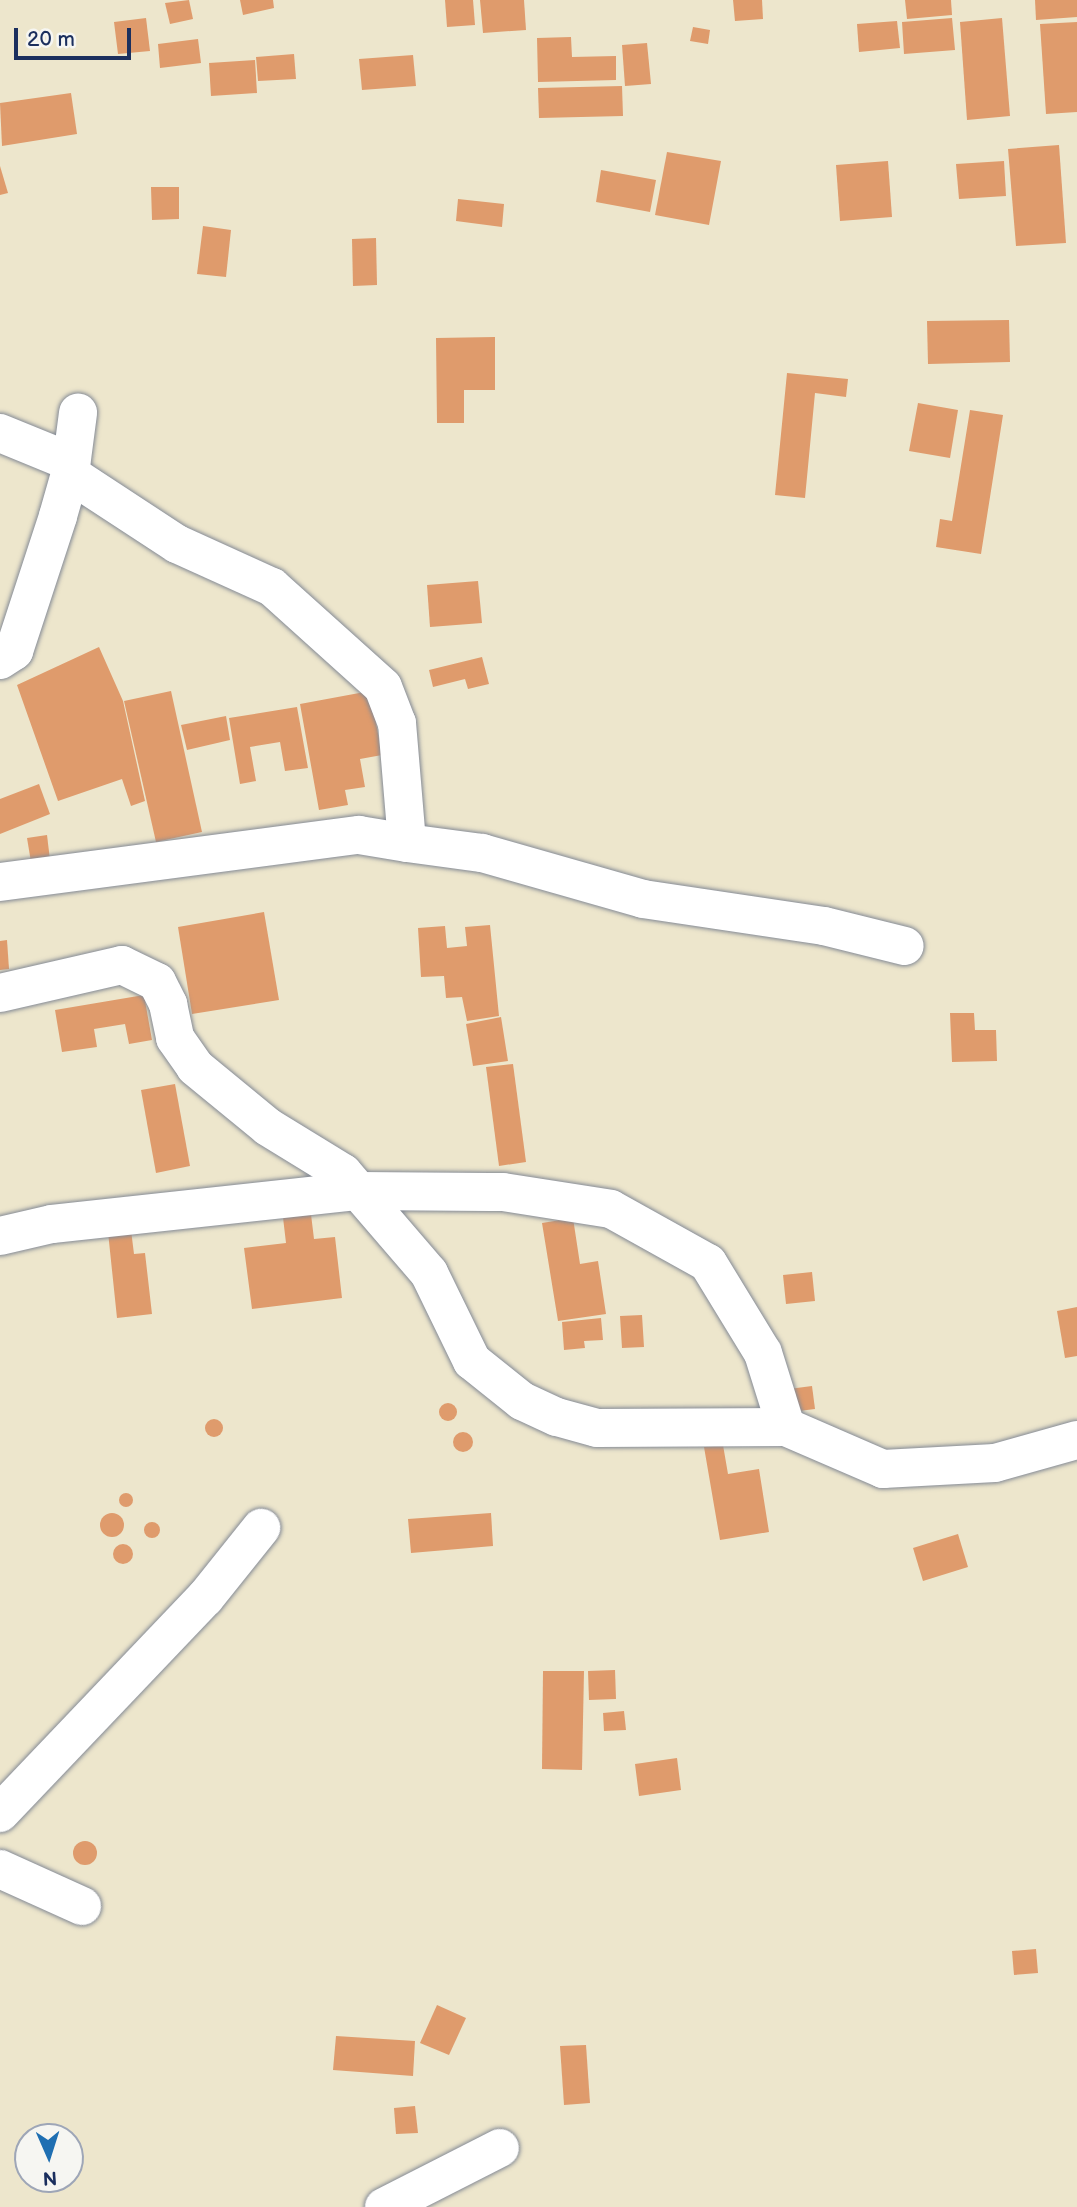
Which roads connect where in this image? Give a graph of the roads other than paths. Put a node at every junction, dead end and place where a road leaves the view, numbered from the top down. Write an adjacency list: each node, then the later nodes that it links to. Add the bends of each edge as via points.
1 (78, 413): 3 (street)
2 (0, 433): 3 (street)
3 (70, 468): 4 (street, via 14,651); 5 (street, via 177,544 272,587 383,687 397,723)
4 (0, 660)
5 (407, 843): 6 (street, via 359,835); 7 (street, via 482,853 643,899 824,926)
6 (0, 882)
7 (905, 946)
8 (0, 993): 9 (street, via 122,965 157,982 169,1004 175,1038 195,1067 268,1127 343,1173)
9 (358, 1191): 10 (street, via 51,1224); 11 (street, via 429,1273 472,1361 522,1401 597,1428); 11 (street, via 503,1192 611,1209 708,1263 763,1353)
10 (0, 1236)
11 (786, 1427): 12 (street, via 883,1469 995,1463)
12 (1077, 1440)
13 (261, 1528): 14 (street, via 205,1598)
14 (0, 1812)
15 (0, 1869): 16 (street)
16 (82, 1906)
17 (500, 2148): 18 (street)
18 (384, 2207)

